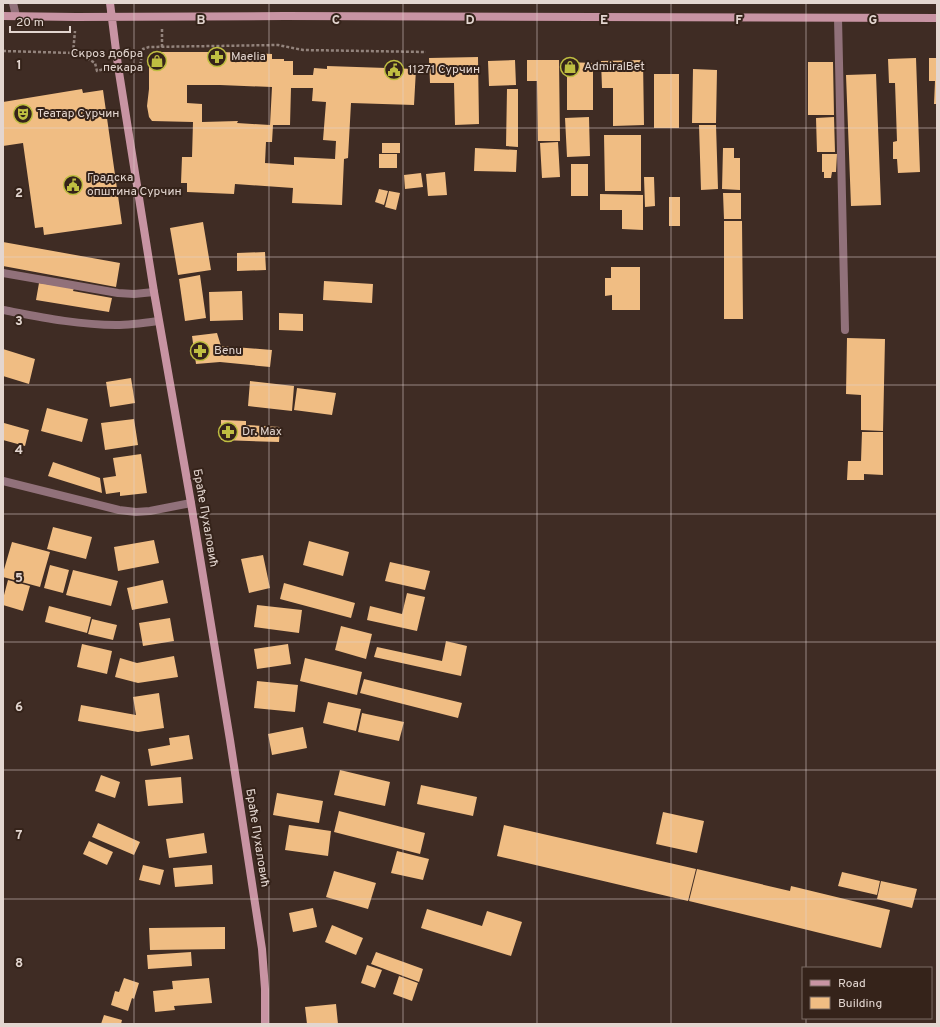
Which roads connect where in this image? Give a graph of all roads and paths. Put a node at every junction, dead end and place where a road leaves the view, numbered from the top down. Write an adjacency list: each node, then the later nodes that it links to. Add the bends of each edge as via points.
1 (13, 3): 4 (street)
2 (110, 3): 5 (main road, Браће Пухаловић)
3 (3, 16): 4 (main road)
4 (16, 16): 5 (main road)
5 (112, 16): 6 (main road); 10 (main road, Браће Пухаловић)
6 (838, 18): 7 (main road); 15 (street)
7 (937, 18)
8 (3, 51): 10 (path, via 73,53 95,63 97,71)
9 (426, 52): 10 (path, via 303,50 278,45 149,47 143,50 140,66)
10 (118, 66): 12 (main road, Браће Пухаловић)
11 (3, 273): 12 (street, via 118,293)
12 (154, 292): 14 (main road, Браће Пухаловић)
13 (3, 310): 14 (street, via 68,322 132,324)
14 (158, 321): 17 (main road, Браће Пухаловић)
15 (845, 330)
16 (3, 481): 17 (street, via 136,512)
17 (190, 503): 18 (main road, Браће Пухаловић, via 262,949)
18 (265, 1024)

